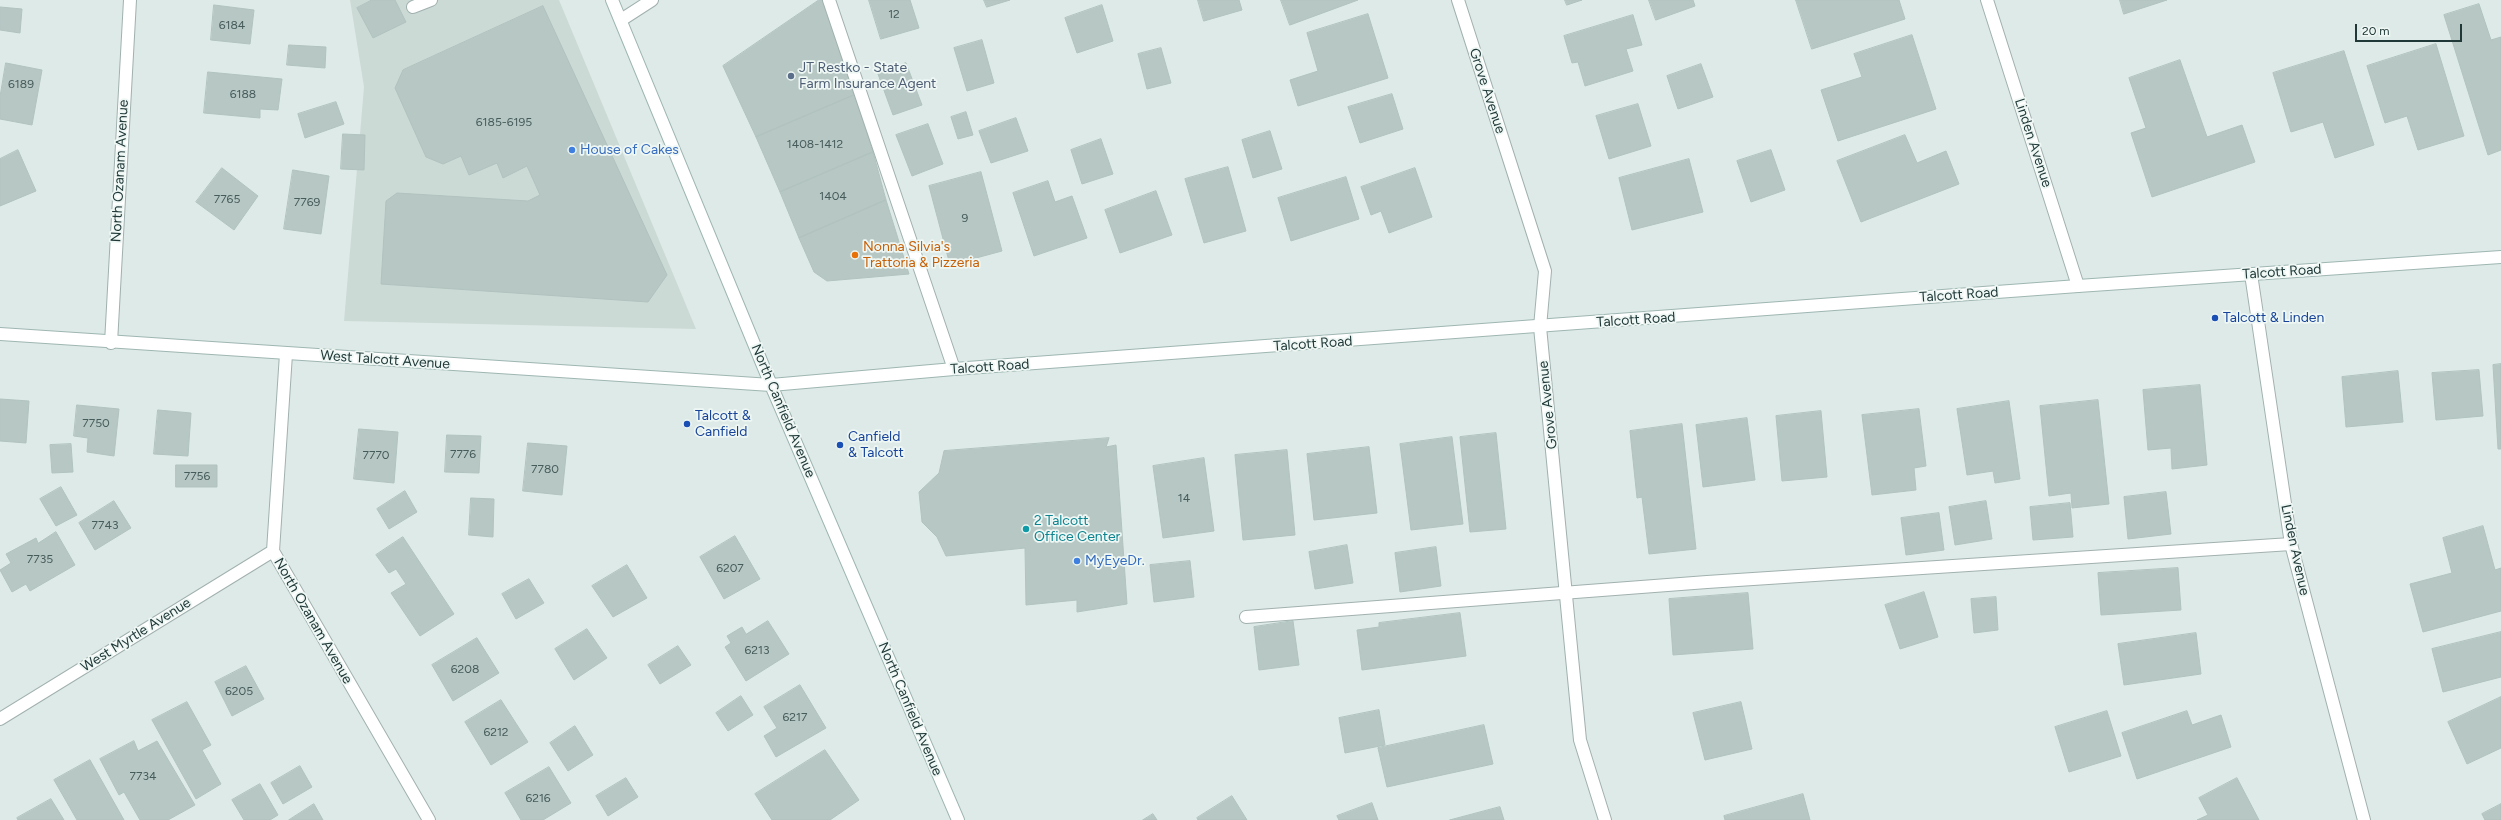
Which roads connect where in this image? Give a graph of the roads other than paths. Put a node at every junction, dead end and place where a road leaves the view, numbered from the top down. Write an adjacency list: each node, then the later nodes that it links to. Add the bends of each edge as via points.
1 (130, 0): 15 (street, North Ozanam Avenue)
2 (430, 0): 8 (street)
3 (612, 0): 9 (street, North Canfield Avenue)
4 (652, 0): 9 (street)
5 (829, 0): 17 (street)
6 (1458, 0): 13 (street, Grove Avenue, via 1545,270)
7 (1987, 0): 12 (street, Linden Avenue)
8 (413, 7)
9 (622, 20): 18 (street, North Canfield Avenue)
10 (2501, 257): 11 (street, Talcott Road)
11 (2251, 274): 12 (street, Talcott Road); 19 (street, Linden Avenue)
12 (2078, 286): 13 (street, Talcott Road)
13 (1540, 327): 17 (street, Talcott Road); 21 (street, Grove Avenue)
14 (0, 334): 15 (street, West Talcott Avenue)
15 (111, 343): 16 (street, West Talcott Avenue)
16 (286, 354): 18 (street, West Talcott Avenue); 20 (street, North Ozanam Avenue)
17 (954, 370): 18 (street, Talcott Road)
18 (771, 385): 25 (street, North Canfield Avenue)
19 (2291, 544): 21 (street, via 1730,581); 27 (street, Linden Avenue)
20 (273, 551): 23 (street, West Myrtle Avenue); 24 (street, North Ozanam Avenue)
21 (1566, 595): 22 (street); 26 (street, Grove Avenue, via 1580,740)
22 (1246, 617)
23 (0, 719)
24 (430, 820)
25 (958, 820)
26 (1604, 820)
27 (2364, 820)

